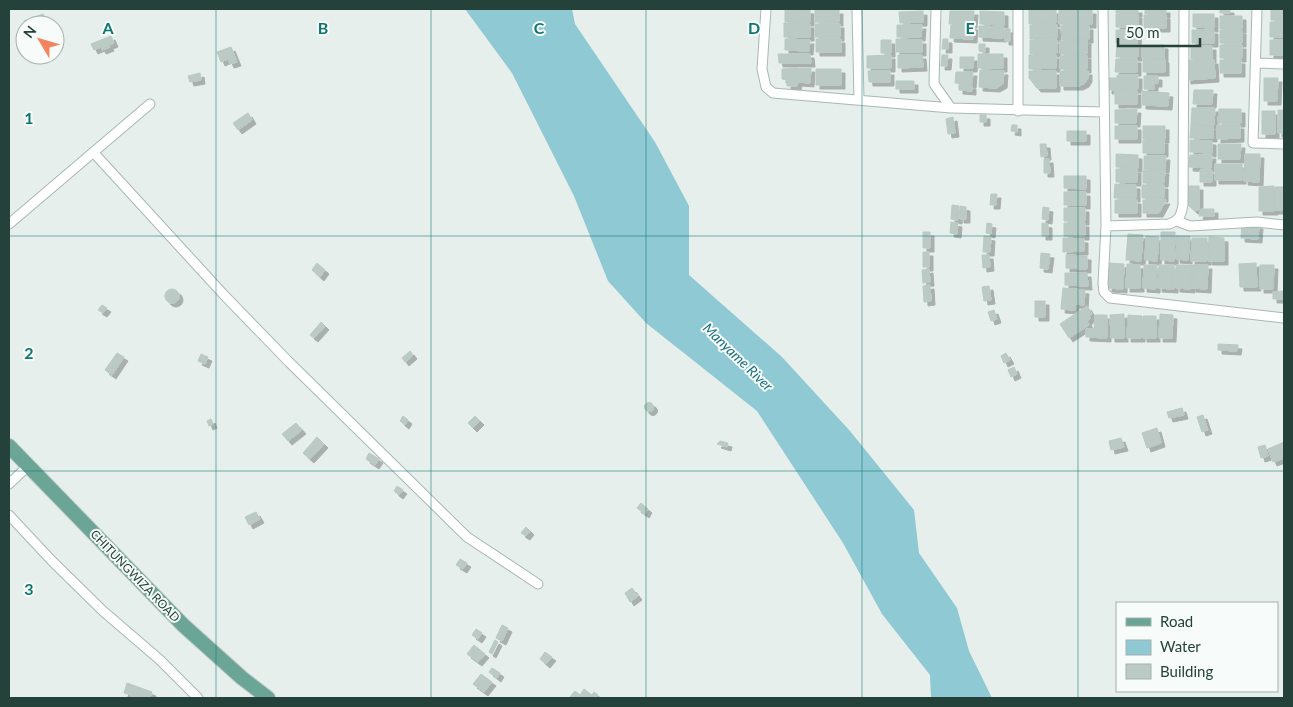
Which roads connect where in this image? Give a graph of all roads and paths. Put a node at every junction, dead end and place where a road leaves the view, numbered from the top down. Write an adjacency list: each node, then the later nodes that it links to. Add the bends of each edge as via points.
1 (766, 9): 10 (street, via 762,69 766,87 773,93)
2 (857, 9): 10 (street)
3 (936, 9): 12 (street, via 934,84)
4 (1018, 9): 13 (street)
5 (1103, 9): 14 (street)
6 (1184, 9): 17 (street, via 1184,204)
7 (1257, 9): 8 (street)
8 (1256, 63): 9 (street); 15 (street, via 1253,143)
9 (1284, 64)
10 (859, 100): 12 (street)
11 (150, 104): 16 (street)
12 (951, 108): 13 (street)
13 (1018, 111): 14 (street)
14 (1104, 112): 20 (street)
15 (1284, 144)
16 (93, 152): 18 (street); 26 (street, via 289,362 467,537)
17 (1177, 222): 19 (street, via 1190,226 1257,222); 20 (street)
18 (9, 224)
19 (1284, 225)
20 (1106, 226): 21 (street, via 1103,284 1104,292 1110,298)
21 (1284, 318)
22 (9, 446): 23 (main road, CHITUNGWIZA ROAD)
23 (28, 466): 24 (street); 28 (main road, CHITUNGWIZA ROAD, via 183,625)
24 (9, 484)
25 (9, 515): 27 (street, via 58,568)
26 (538, 584)
27 (198, 698)
28 (268, 698)

